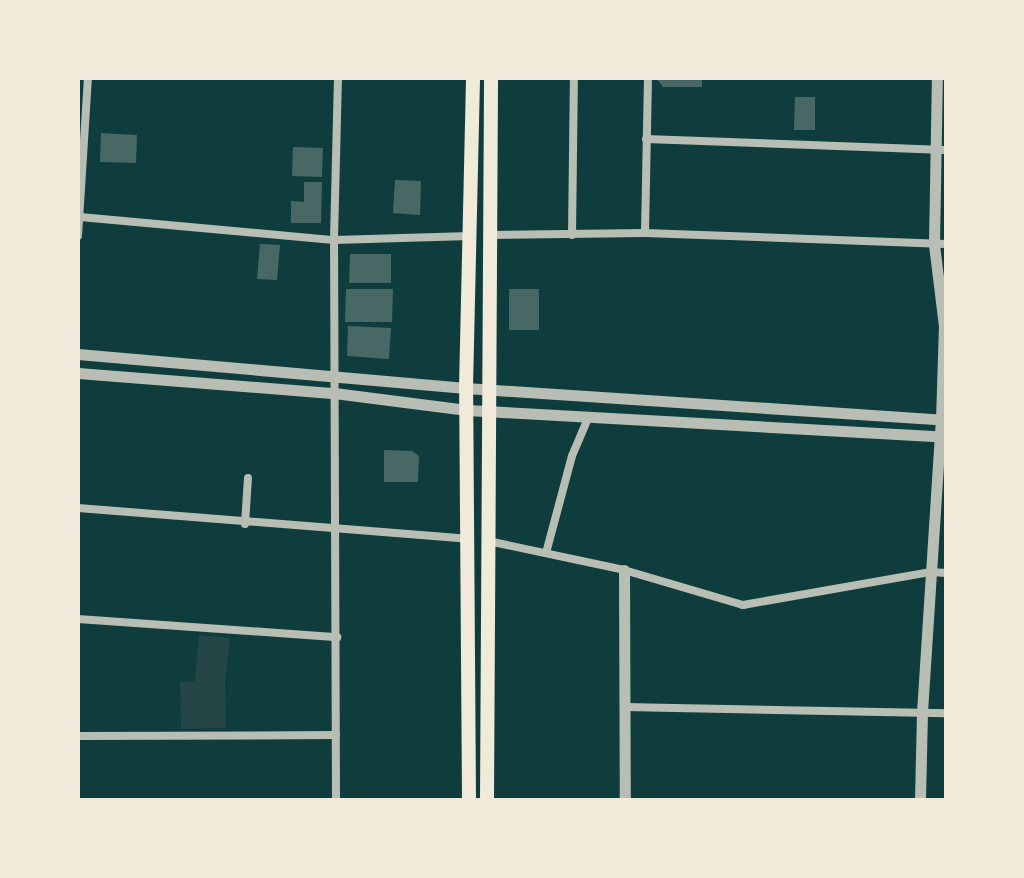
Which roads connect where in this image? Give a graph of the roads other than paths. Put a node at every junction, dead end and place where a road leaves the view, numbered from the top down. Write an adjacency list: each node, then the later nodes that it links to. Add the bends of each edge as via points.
1 (88, 78): 10 (street)
2 (338, 78): 16 (street)
3 (473, 78): 15 (main road)
4 (491, 78): 12 (main road)
5 (574, 78): 13 (street)
6 (648, 78): 8 (street)
7 (937, 78): 9 (street)
8 (646, 139): 9 (street); 11 (street)
9 (941, 150): 17 (street)
10 (80, 217): 14 (street); 16 (street)
11 (645, 233): 13 (street); 17 (street)
12 (489, 235): 13 (street); 23 (main road)
13 (572, 235)
14 (78, 236)
15 (471, 236): 16 (street); 22 (main road)
16 (334, 240): 21 (street)
17 (940, 244): 18 (street)
18 (945, 326): 28 (street)
19 (78, 354): 21 (street)
20 (78, 373): 24 (street)
21 (334, 374): 22 (street); 24 (street)
22 (466, 388): 23 (street); 25 (main road)
23 (487, 389): 26 (main road); 28 (street)
24 (334, 393): 25 (street); 33 (street)
25 (467, 410): 26 (street); 34 (main road)
26 (487, 410): 27 (street); 35 (main road)
27 (589, 416): 29 (street); 36 (street, via 572,456)
28 (944, 420): 29 (street)
29 (943, 437): 38 (street)
30 (248, 478): 32 (street)
31 (78, 508): 32 (street)
32 (245, 524): 33 (street)
33 (336, 531): 34 (street); 41 (street)
34 (468, 539): 48 (main road)
35 (488, 541): 36 (street); 49 (main road)
36 (546, 553): 37 (street)
37 (624, 570): 38 (street, via 743,605); 42 (street)
38 (931, 572): 39 (street); 43 (street)
39 (946, 573)
40 (78, 619): 41 (street)
41 (337, 637): 45 (street)
42 (624, 707): 43 (street); 50 (street)
43 (922, 712): 44 (street); 51 (street)
44 (946, 713)
45 (336, 735): 46 (street); 47 (street)
46 (78, 736)
47 (336, 800)
48 (469, 800)
49 (487, 800)
50 (625, 800)
51 (920, 800)

